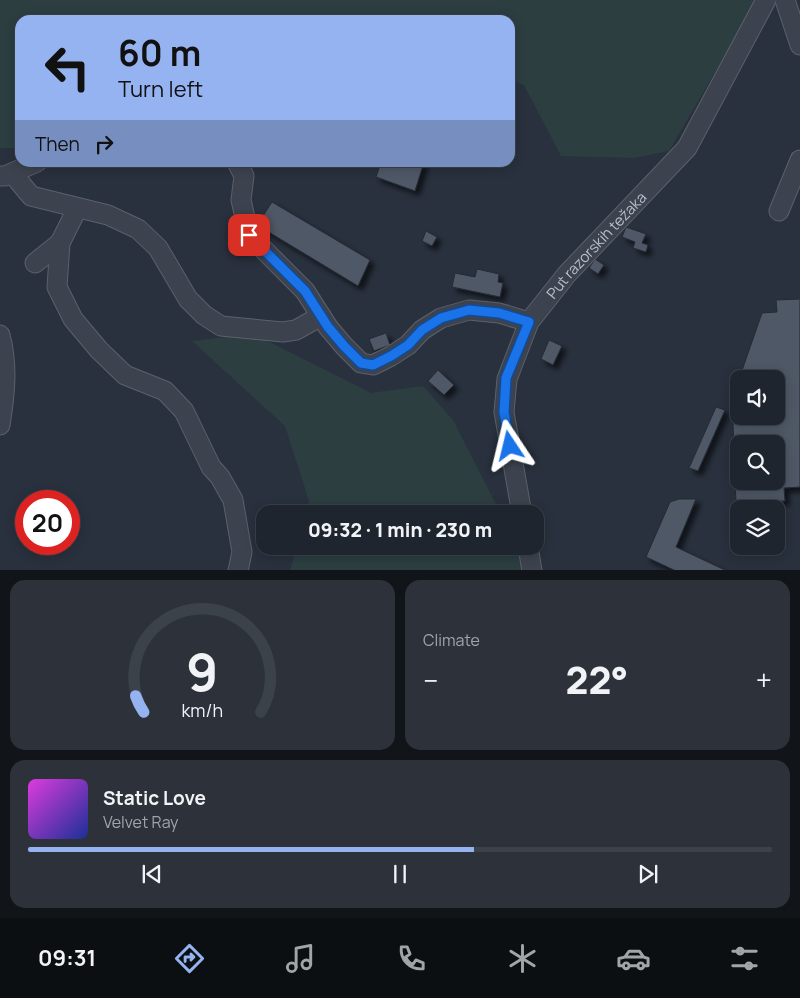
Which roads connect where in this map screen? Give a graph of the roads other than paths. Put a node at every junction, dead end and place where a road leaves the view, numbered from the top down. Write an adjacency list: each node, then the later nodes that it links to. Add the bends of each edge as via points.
1 (766, 0): 13 (lane, Put razorskih težaka, via 687,148 567,274)
2 (785, 0): 3 (lane)
3 (800, 45)
4 (800, 160): 9 (lane)
5 (26, 167): 7 (lane)
6 (240, 167): 12 (lane, via 244,176 241,200 249,235 305,291)
7 (4, 177): 8 (lane, via 31,196)
8 (77, 209): 10 (lane); 12 (lane, via 108,215 138,229 158,248 188,299 221,326 283,332 296,330)
9 (779, 211)
10 (60, 243): 11 (lane); 18 (lane, via 58,287 72,319 125,375 165,391 184,411 211,467 233,500 242,552)
11 (35, 263)
12 (321, 316): 13 (lane, via 361,363 373,365 408,345 422,330 441,318 469,310 499,313)
13 (529, 322): 16 (lane, Put razorskih težaka, via 506,378 504,412)
14 (0, 335): 15 (lane, via 6,374)
15 (0, 424)
16 (520, 505)
17 (530, 555): 19 (lane)
18 (238, 570)
19 (532, 570)

